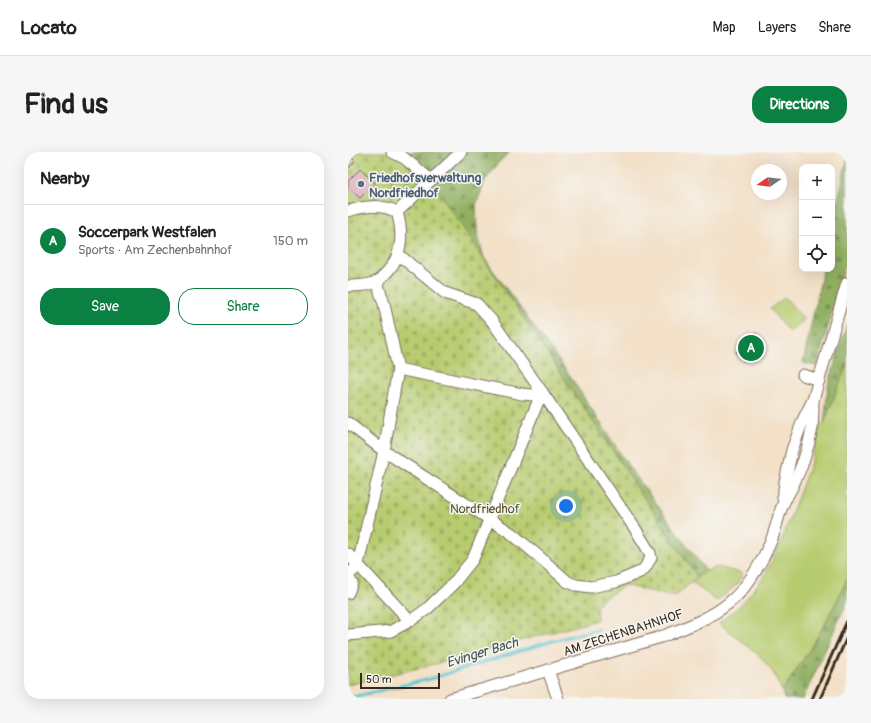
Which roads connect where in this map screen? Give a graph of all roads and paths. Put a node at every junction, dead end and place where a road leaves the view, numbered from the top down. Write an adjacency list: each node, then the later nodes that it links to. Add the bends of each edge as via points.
1 (392, 152): 3 (street, via 404,158)
2 (461, 152): 3 (street)
3 (431, 180): 5 (street)
4 (348, 211): 5 (street, via 382,206)
5 (396, 212): 6 (street, via 401,228)
6 (399, 255): 7 (street, via 394,265); 13 (street, via 445,293 477,304)
7 (377, 282): 9 (street); 10 (street)
8 (847, 283): 12 (street, AM ZECHENBAHNHOF)
9 (348, 286)
10 (398, 369): 13 (street, via 522,394 533,395); 15 (street)
11 (803, 375): 12 (street)
12 (819, 380): 24 (street, AM ZECHENBAHNHOF, via 792,450 783,504 771,539 759,566 734,599 686,628)
13 (542, 392): 16 (street); 16 (street, via 636,530 650,553 649,563 640,572 616,582 591,586 576,585 568,582 511,533)
14 (348, 423): 15 (street)
15 (384, 451): 16 (street); 18 (street)
16 (489, 520): 22 (street, via 472,560 453,584)
17 (348, 554): 18 (street)
18 (358, 564): 19 (street); 22 (street)
19 (348, 574)
20 (348, 577): 21 (street, via 352,583)
21 (348, 593)
22 (410, 621): 23 (street, via 391,631)
23 (348, 635)
24 (548, 670): 25 (street, AM ZECHENBAHNHOF); 26 (street)
25 (450, 699)
26 (558, 699)

